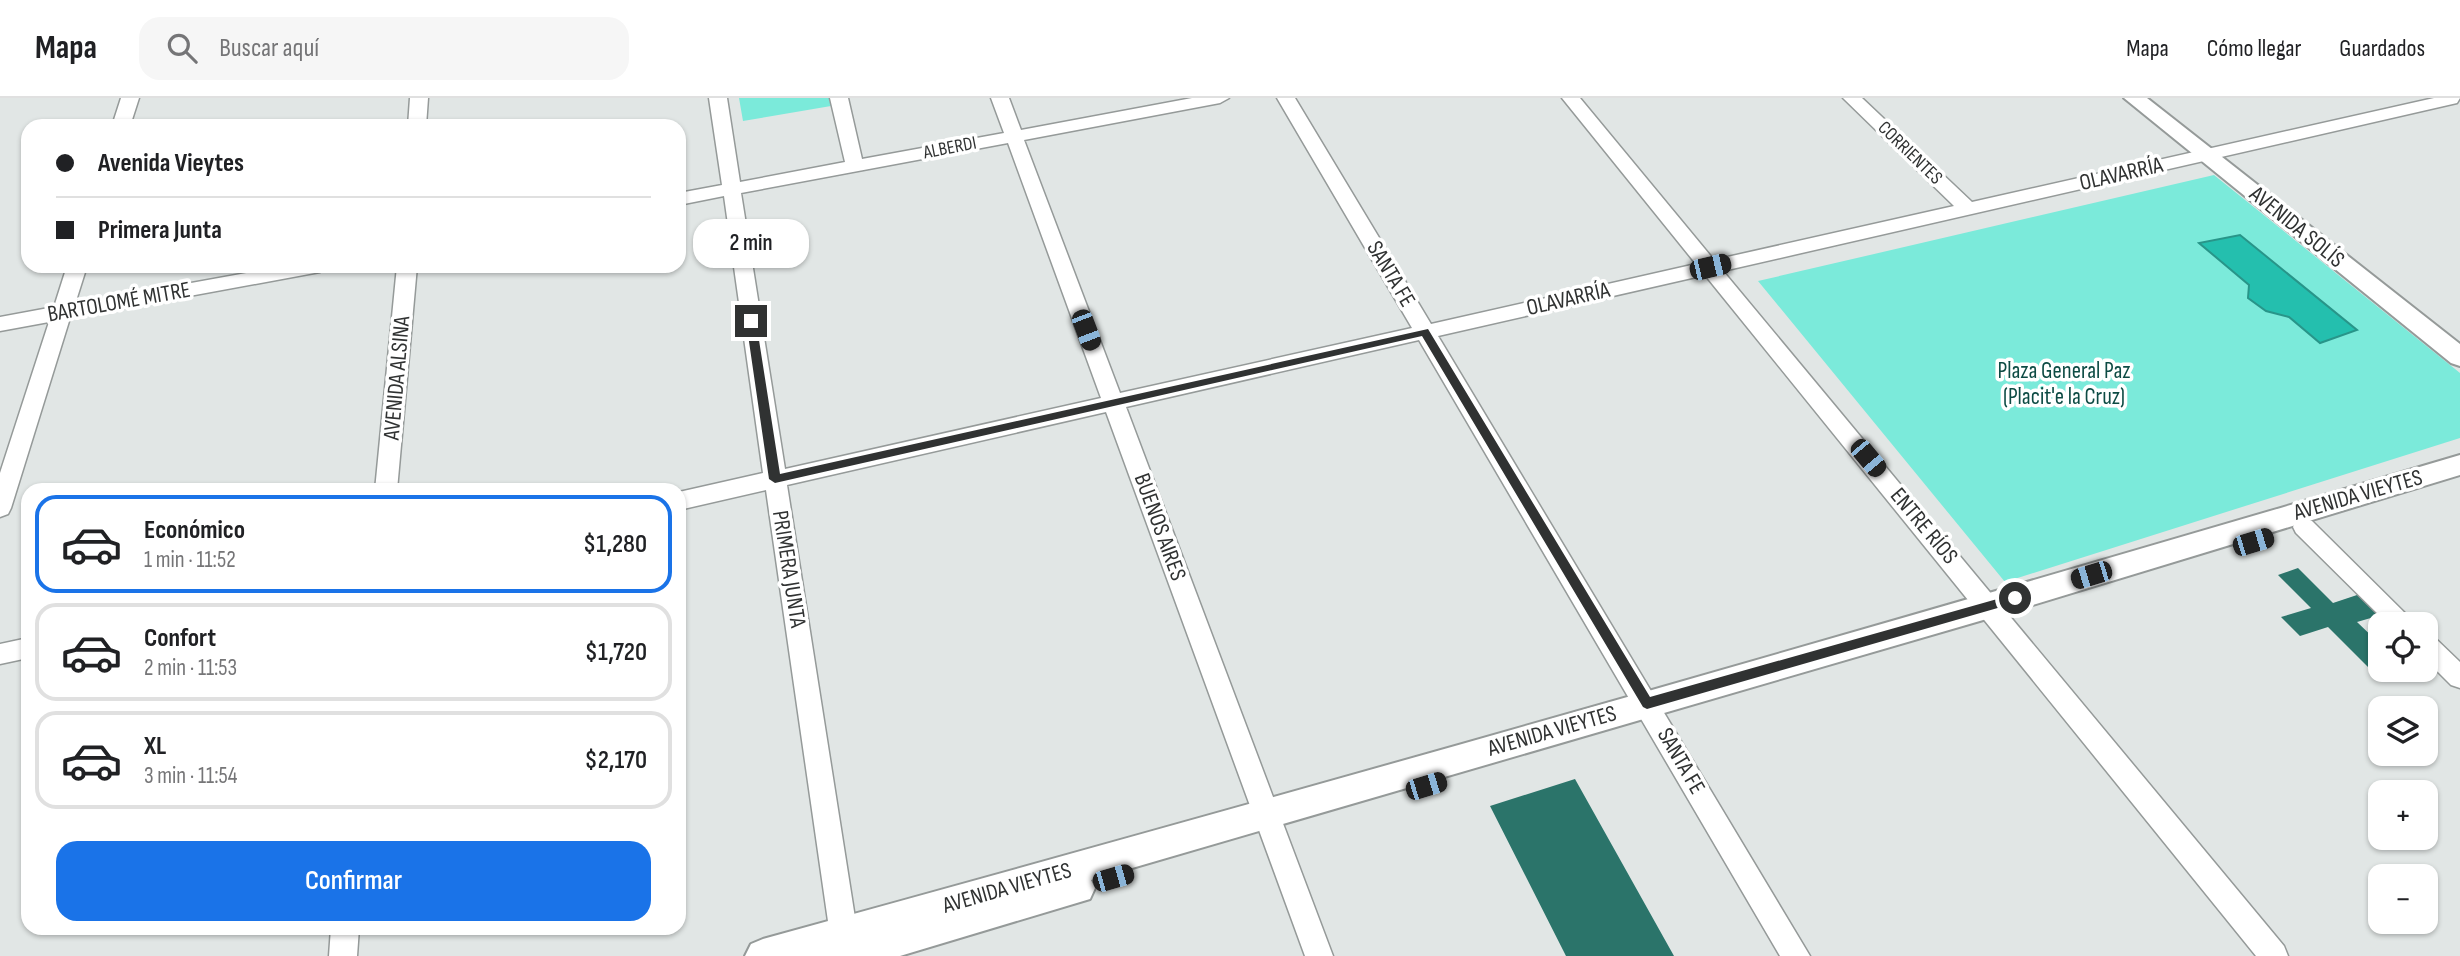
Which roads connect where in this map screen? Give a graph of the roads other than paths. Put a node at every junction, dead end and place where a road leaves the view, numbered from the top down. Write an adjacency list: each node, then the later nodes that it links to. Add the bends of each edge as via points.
1 (130, 98): 13 (street)
2 (419, 98): 14 (street)
3 (718, 98): 18 (street, PRIMERA JUNTA)
4 (839, 98): 17 (street)
5 (1000, 98): 15 (street, BUENOS AIRES)
6 (1220, 98): 15 (street, ALBERDI)
7 (1286, 98): 27 (street, SANTA FE)
8 (1571, 98): 21 (street, ENTRE RÍOS)
9 (1852, 98): 20 (street, CORRIENTES)
10 (2134, 98): 16 (main road, AVENIDA SOLÍS)
11 (2159, 98): 16 (main road, AVENIDA SOLÍS)
12 (2450, 102): 16 (street, OLAVARRÍA)
13 (123, 119)
14 (418, 119)
15 (1014, 136): 17 (street, ALBERDI); 30 (street, BUENOS AIRES)
16 (2216, 152): 20 (street, OLAVARRÍA); 28 (main road, AVENIDA SOLÍS); 29 (main road, AVENIDA SOLÍS)
17 (855, 166): 18 (street, ALBERDI)
18 (732, 189): 19 (street, ALBERDI); 32 (street, PRIMERA JUNTA)
19 (686, 198)
20 (1968, 209): 21 (street, OLAVARRÍA)
21 (1710, 267): 27 (street, OLAVARRÍA); 38 (street, ENTRE RÍOS)
22 (75, 273): 25 (street)
23 (282, 273): 25 (street, BARTOLOMÉ MITRE)
24 (406, 273): 33 (street, AVENIDA ALSINA)
25 (62, 313): 26 (street, BARTOLOMÉ MITRE); 36 (street)
26 (0, 324)
27 (1425, 332): 30 (street, OLAVARRÍA); 44 (street, SANTA FE)
28 (2460, 339)
29 (2460, 357)
30 (1114, 402): 32 (street, OLAVARRÍA); 45 (street, BUENOS AIRES)
31 (2460, 465): 38 (main road, AVENIDA VIEYTES)
32 (775, 479): 35 (street, OLAVARRÍA); 47 (street, PRIMERA JUNTA)
33 (387, 483)
34 (2460, 485): 37 (main road, AVENIDA VIEYTES)
35 (686, 499)
36 (0, 508)
37 (2304, 527): 38 (main road, AVENIDA VIEYTES); 39 (street)
38 (1995, 612): 44 (main road, AVENIDA VIEYTES); 52 (street, ENTRE RÍOS)
39 (2392, 612)
40 (21, 650): 41 (street)
41 (0, 654)
42 (2438, 657): 43 (street)
43 (2460, 678)
44 (1651, 709): 45 (main road, AVENIDA VIEYTES); 51 (street, SANTA FE)
45 (1270, 824): 47 (main road, AVENIDA VIEYTES); 50 (street, BUENOS AIRES)
46 (344, 935): 48 (street)
47 (846, 950): 49 (main road, AVENIDA VIEYTES)
48 (342, 956)
49 (763, 956)
50 (1319, 956)
51 (1796, 956)
52 (2274, 956)

